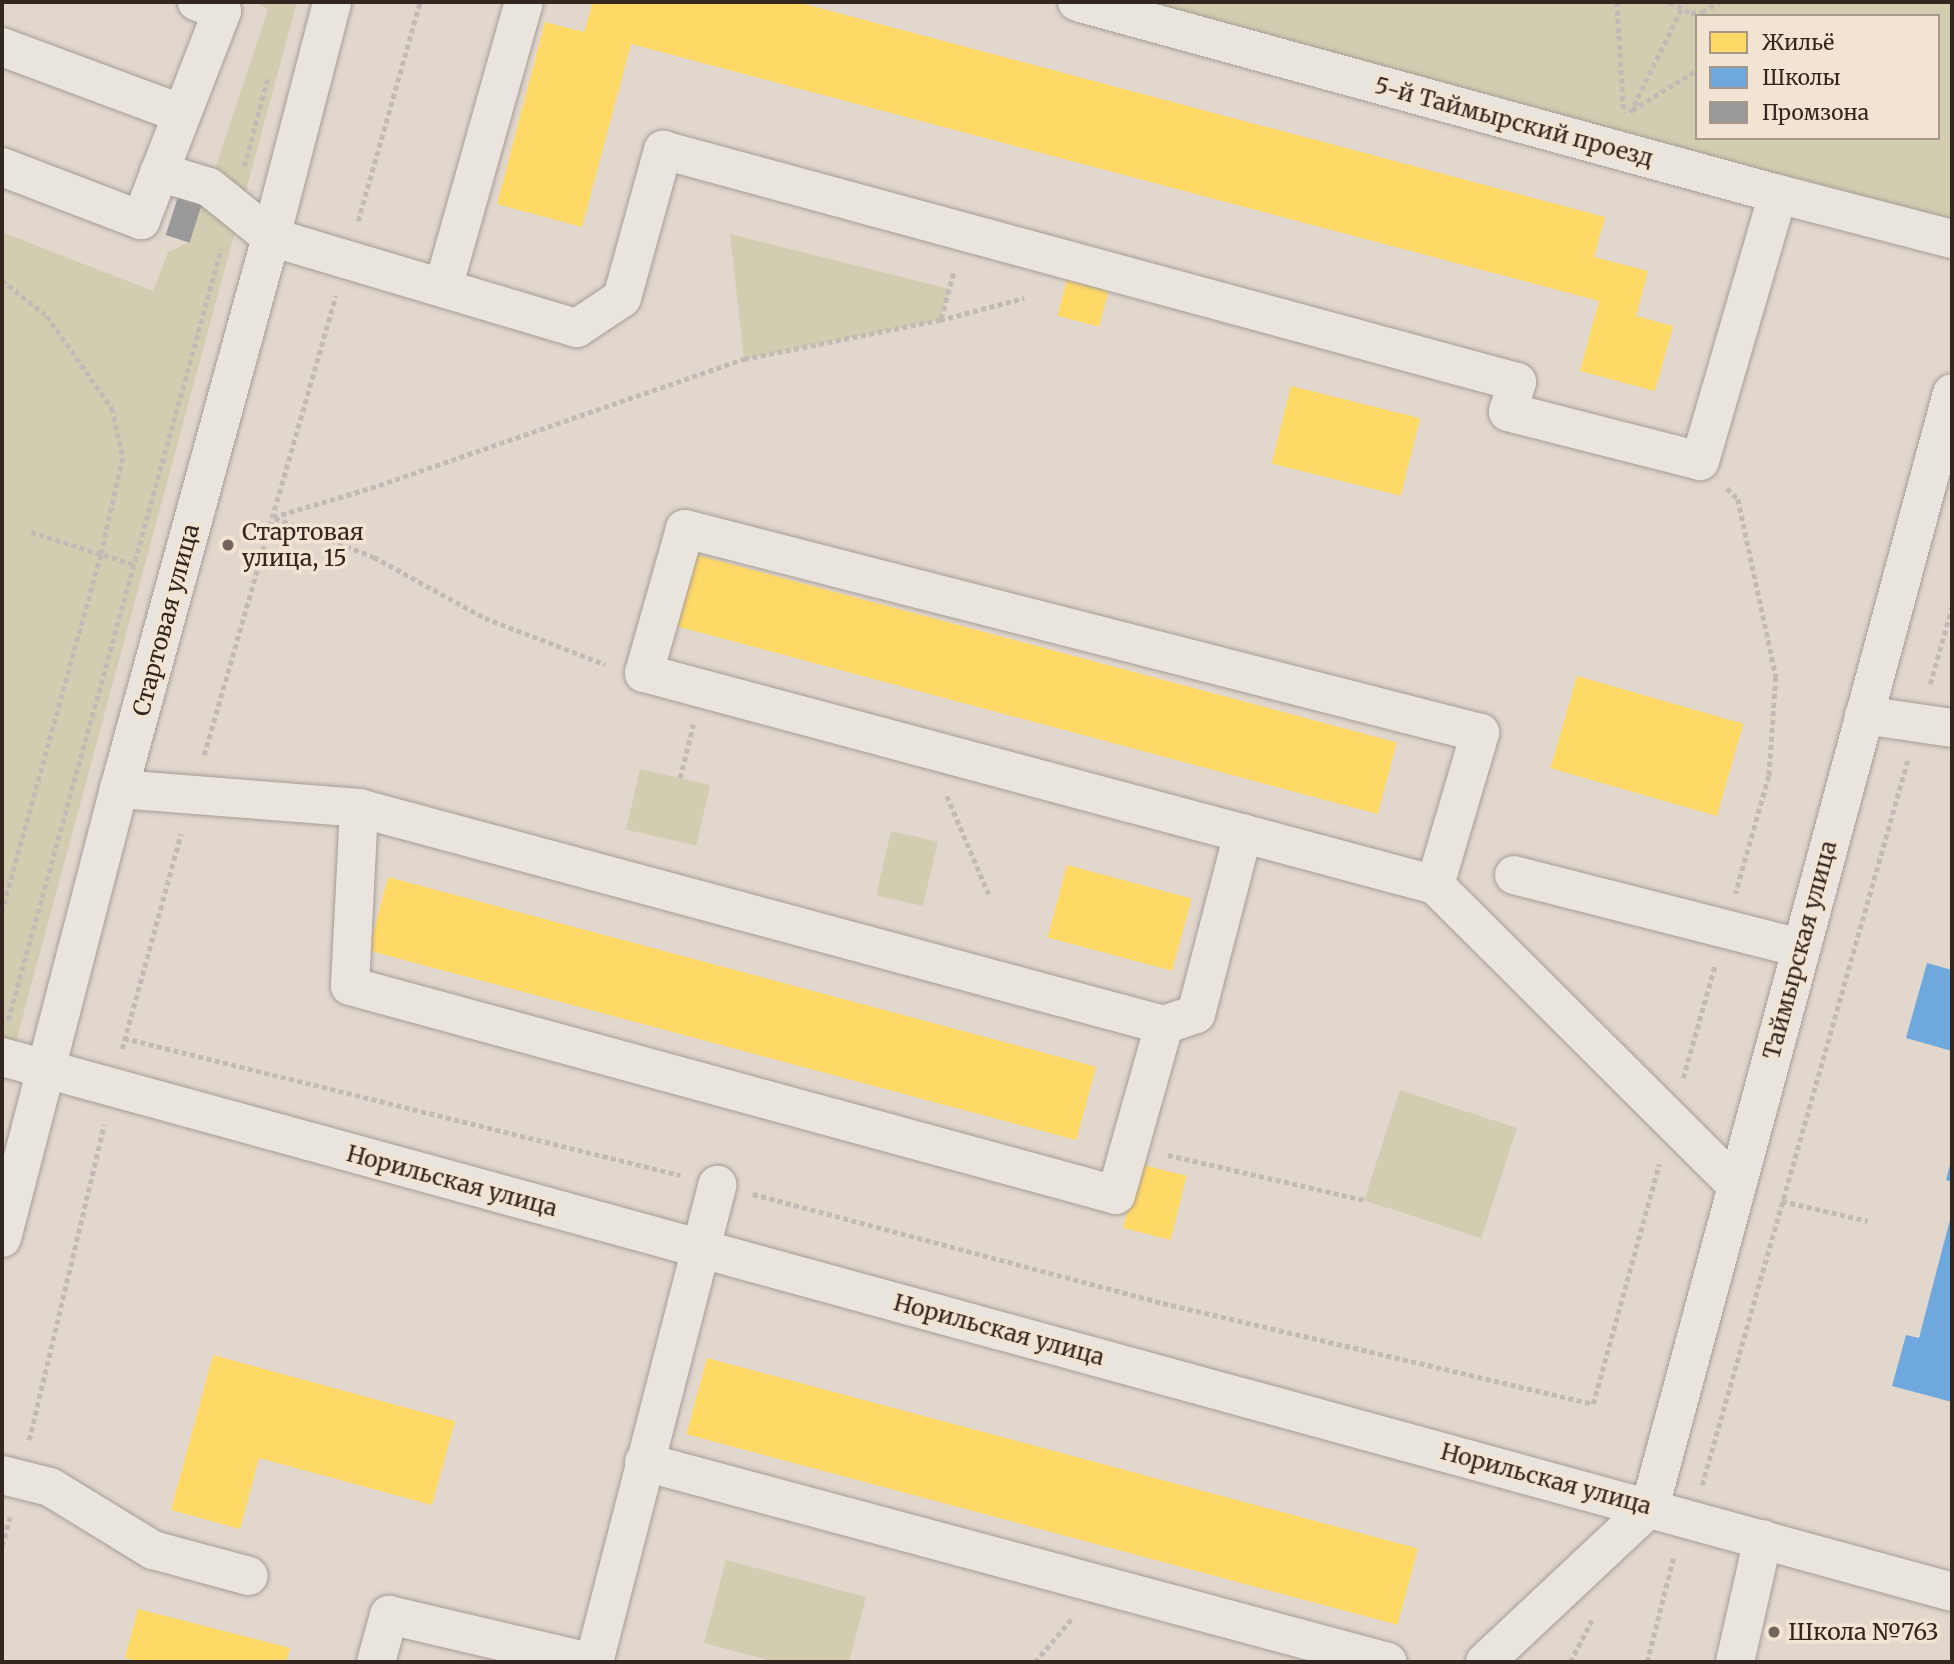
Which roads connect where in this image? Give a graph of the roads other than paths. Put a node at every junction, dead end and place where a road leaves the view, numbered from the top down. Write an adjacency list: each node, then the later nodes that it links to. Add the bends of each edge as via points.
1 (197, 2): 6 (street, via 222,11)
2 (332, 2): 10 (street, Стартовая улица)
3 (524, 2): 12 (street)
4 (1077, 2): 9 (street, 5-й Таймырский проезд, via 1626,138)
5 (2, 47): 6 (street)
6 (182, 114): 8 (street)
7 (2, 167): 8 (street, via 141,220)
8 (159, 172): 10 (street, via 209,187)
9 (1778, 194): 11 (street, 5-й Таймырский проезд); 12 (street, via 1700,461 1508,412 1517,382 663,150 622,298 577,328)
10 (271, 237): 12 (street); 16 (street, Стартовая улица)
11 (1952, 239)
12 (443, 288)
13 (1952, 393): 14 (street, Таймырская улица)
14 (1864, 715): 15 (street); 21 (street, Таймырская улица)
15 (1936, 726)
16 (119, 789): 17 (street); 24 (street, Стартовая улица)
17 (359, 808): 22 (street); 22 (street, via 350,986 1116,1195)
18 (1243, 833): 20 (street); 20 (street, via 644,673 685,529 1480,733); 22 (street, via 1196,1014)
19 (1514, 875): 21 (street)
20 (1436, 885): 26 (street)
21 (1801, 948): 26 (street, Таймырская улица)
22 (1164, 1025)
23 (3, 1045): 24 (street, Норильская улица)
24 (45, 1070): 27 (street, Стартовая улица); 28 (street, Норильская улица)
25 (717, 1185): 28 (street)
26 (1737, 1186): 31 (street, Таймырская улица)
27 (2, 1238)
28 (700, 1249): 29 (street); 31 (street, Норильская улица)
29 (644, 1462): 36 (street); 37 (street)
30 (11, 1477): 33 (street, via 50,1487 153,1550)
31 (1650, 1507): 32 (street, Норильская улица); 38 (street)
32 (1763, 1539): 34 (street, Норильская улица); 39 (street)
33 (248, 1576)
34 (1952, 1592)
35 (376, 1662): 36 (street, via 389,1615)
36 (592, 1662)
37 (1388, 1662)
38 (1485, 1662)
39 (1735, 1662)

